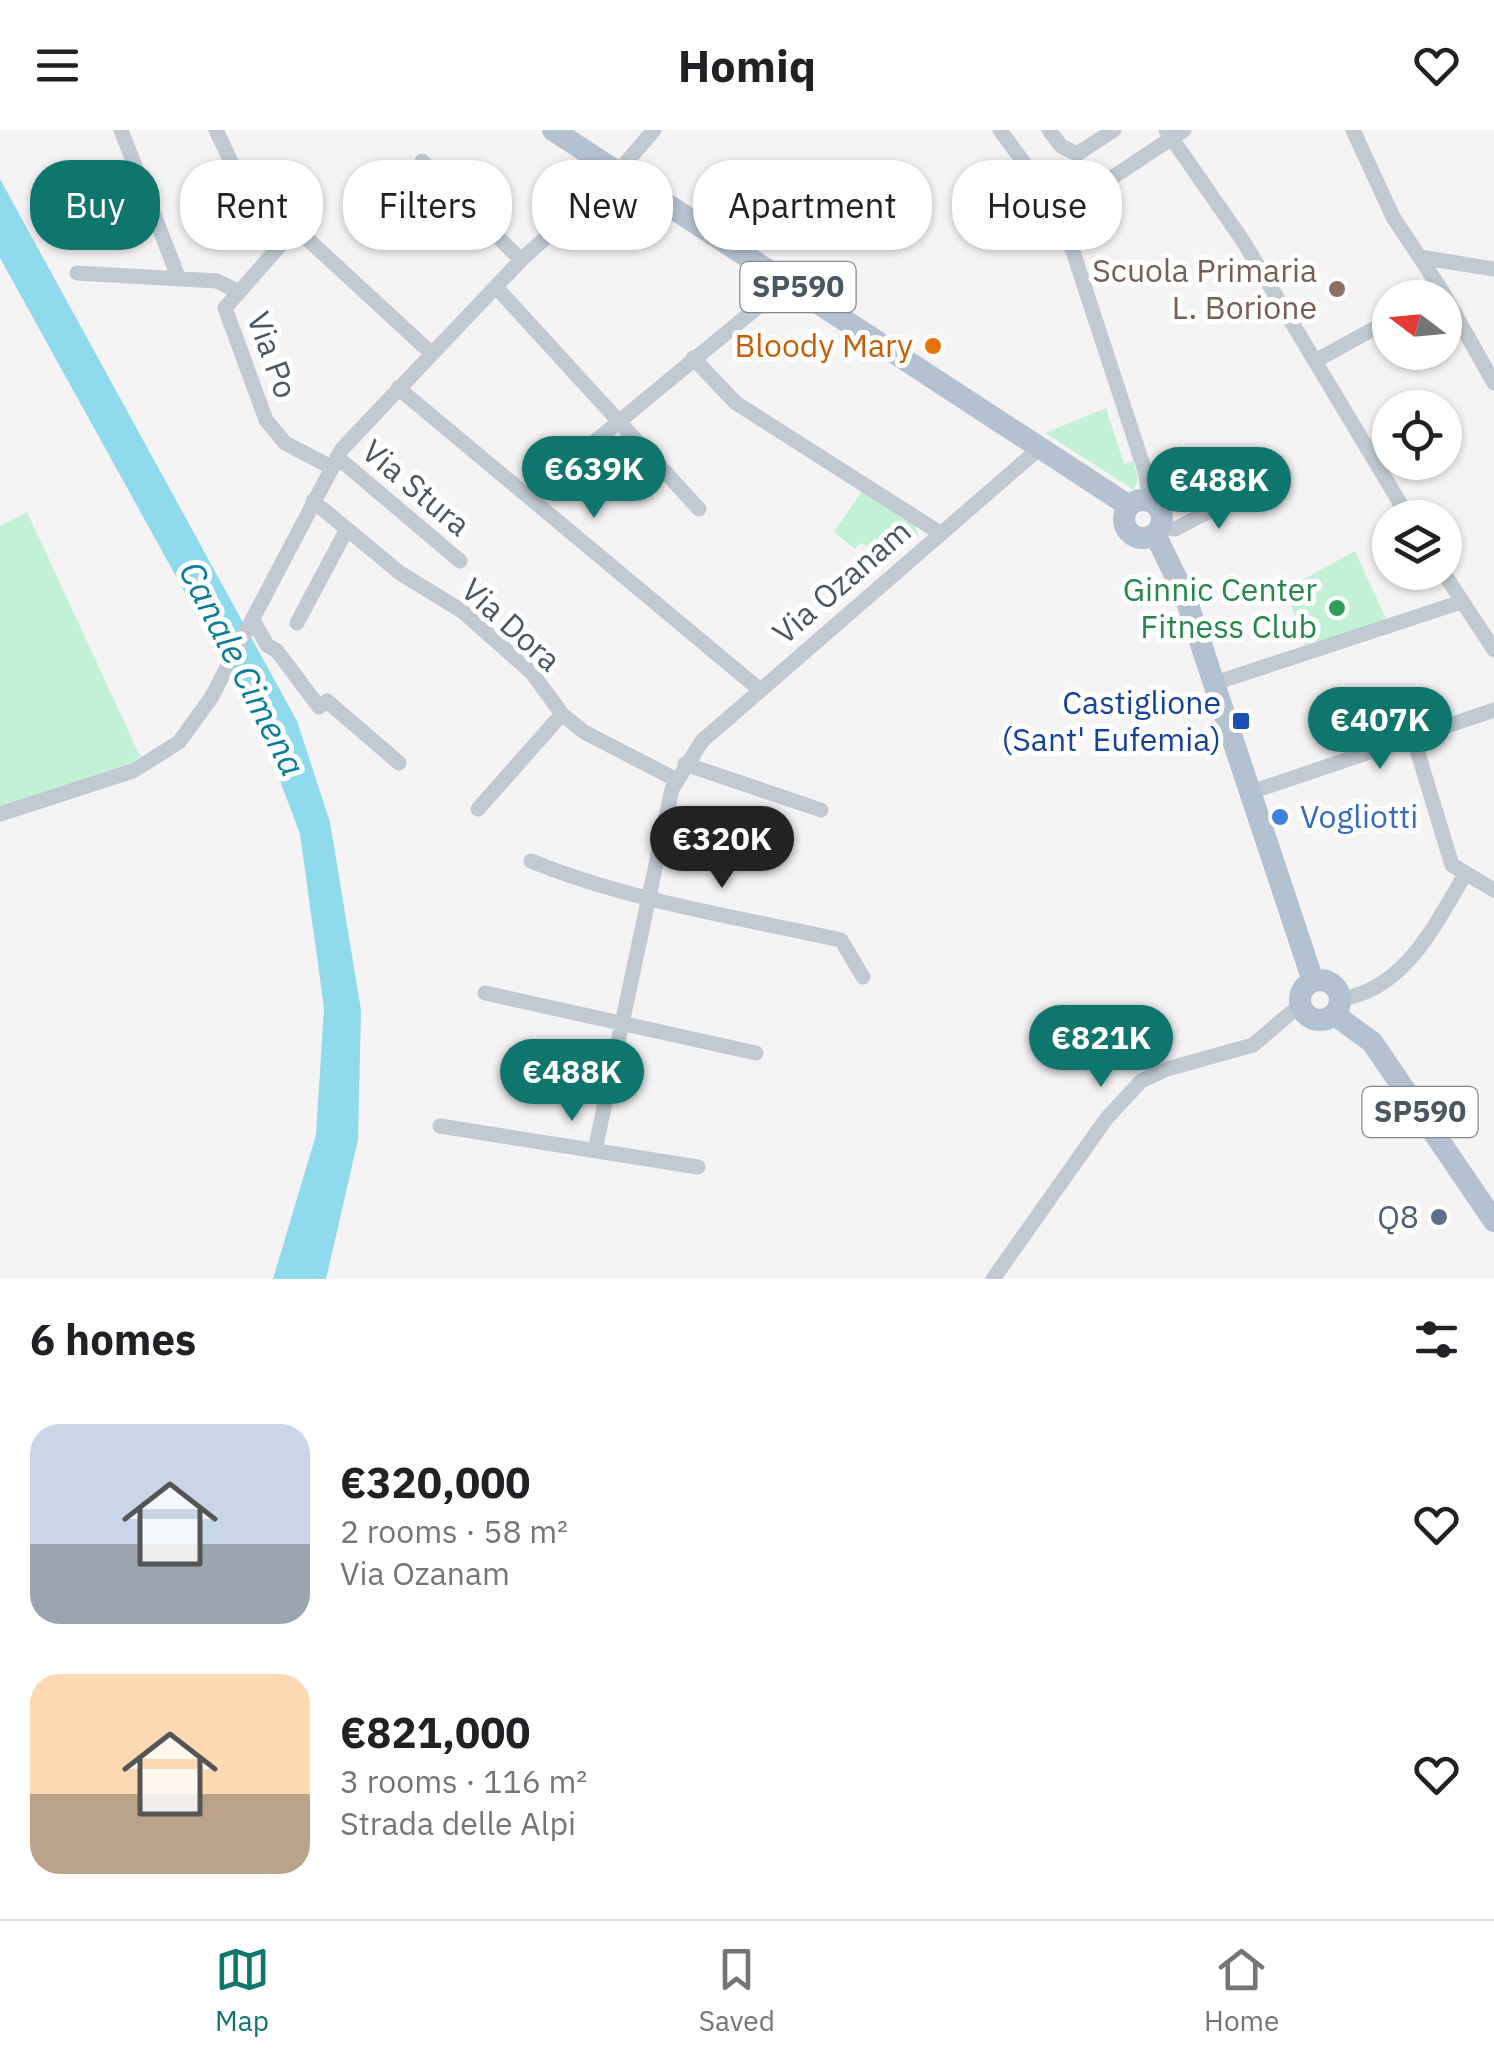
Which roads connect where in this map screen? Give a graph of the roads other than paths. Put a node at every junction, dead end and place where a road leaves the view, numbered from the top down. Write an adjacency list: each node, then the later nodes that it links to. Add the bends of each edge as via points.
1 (121, 130): 25 (street)
2 (216, 130): 10 (street)
3 (553, 130): 11 (main road, SP590)
4 (654, 130): 12 (street)
5 (1000, 130): 13 (street)
6 (1049, 130): 7 (street, via 1077,154)
7 (1114, 130)
8 (1353, 130): 21 (street, via 1393,217)
9 (1174, 133): 14 (street); 34 (street)
10 (231, 160)
11 (598, 160)
12 (628, 160)
13 (1022, 160)
14 (1122, 169)
15 (673, 208): 27 (main road, SP590)
16 (274, 250): 29 (street, Via Po)
17 (319, 250): 32 (street)
18 (512, 250): 22 (street)
19 (533, 250): 22 (street)
20 (1072, 250): 44 (street, via 1146,474)
21 (1420, 257): 23 (street); 26 (street)
22 (522, 260): 28 (street)
23 (1494, 269)
24 (77, 273): 25 (street, Via Po)
25 (180, 279): 29 (street, Via Po, via 218,281)
26 (1430, 280)
27 (790, 281): 33 (street); 38 (main road, SP590)
28 (496, 286): 32 (street); 37 (street)
29 (237, 291): 39 (street, Via Po, via 225,308 227,317 266,420 285,443)
30 (1372, 330): 34 (street)
31 (1462, 334): 35 (street)
32 (431, 353): 36 (street)
33 (693, 358): 37 (street); 48 (street, via 736,403)
34 (1314, 361): 42 (street)
35 (1494, 383)
36 (398, 388): 39 (street); 41 (street)
37 (618, 418): 41 (street); 45 (street)
38 (1041, 446): 44 (main road, SP590); 48 (street, Via Ozanam)
39 (334, 462): 43 (street); 49 (street, Via Stura)
40 (1267, 481): 47 (street, via 1175,530)
41 (529, 496): 56 (street)
42 (1399, 500)
43 (313, 501): 46 (street, Via Dora); 52 (street)
44 (1139, 504): 47 (main road, SP590, via 1161,512); 47 (main road, SP590, via 1124,517 1130,534 1141,539)
45 (699, 509)
46 (347, 529): 53 (street); 58 (street, Via Dora, via 462,612 532,673)
47 (1158, 531): 55 (main road, SP590)
48 (940, 533): 56 (street, Via Ozanam)
49 (460, 561)
50 (1454, 590): 51 (street)
51 (1461, 602): 54 (street); 55 (street)
52 (251, 624): 60 (street, via 319,707 327,701); 66 (street, via 178,742 133,771)
53 (298, 624)
54 (1494, 650)
55 (1214, 683): 63 (main road, SP590)
56 (760, 690): 61 (street, Via Ozanam)
57 (1494, 710): 59 (street)
58 (562, 714): 62 (street, Via Dora); 64 (street)
59 (1413, 737): 63 (street); 68 (street, via 1452,865)
60 (399, 763)
61 (685, 764): 62 (street, Via Ozanam); 65 (street)
62 (677, 780): 70 (street, Via Ozanam)
63 (1252, 792): 72 (main road, SP590)
64 (478, 809)
65 (820, 810)
66 (0, 814)
67 (530, 861): 70 (street)
68 (1466, 873): 69 (street); 75 (street, via 1420,949 1386,982)
69 (1494, 890)
70 (651, 898): 71 (street, via 841,940); 76 (street, Via Ozanam)
71 (863, 977)
72 (1313, 981): 74 (main road); 75 (main road, SP590, via 1331,983)
73 (485, 994): 76 (street)
74 (1300, 1005): 75 (main road, SP590, via 1310,1018); 82 (street, via 1253,1044 1141,1081 1106,1119)
75 (1338, 1007): 81 (main road, SP590, via 1372,1042)
76 (624, 1023): 77 (street); 79 (street, Via Ozanam)
77 (756, 1053)
78 (440, 1126): 79 (street)
79 (595, 1150): 80 (street)
80 (698, 1167)
81 (1494, 1221)
82 (993, 1279)

